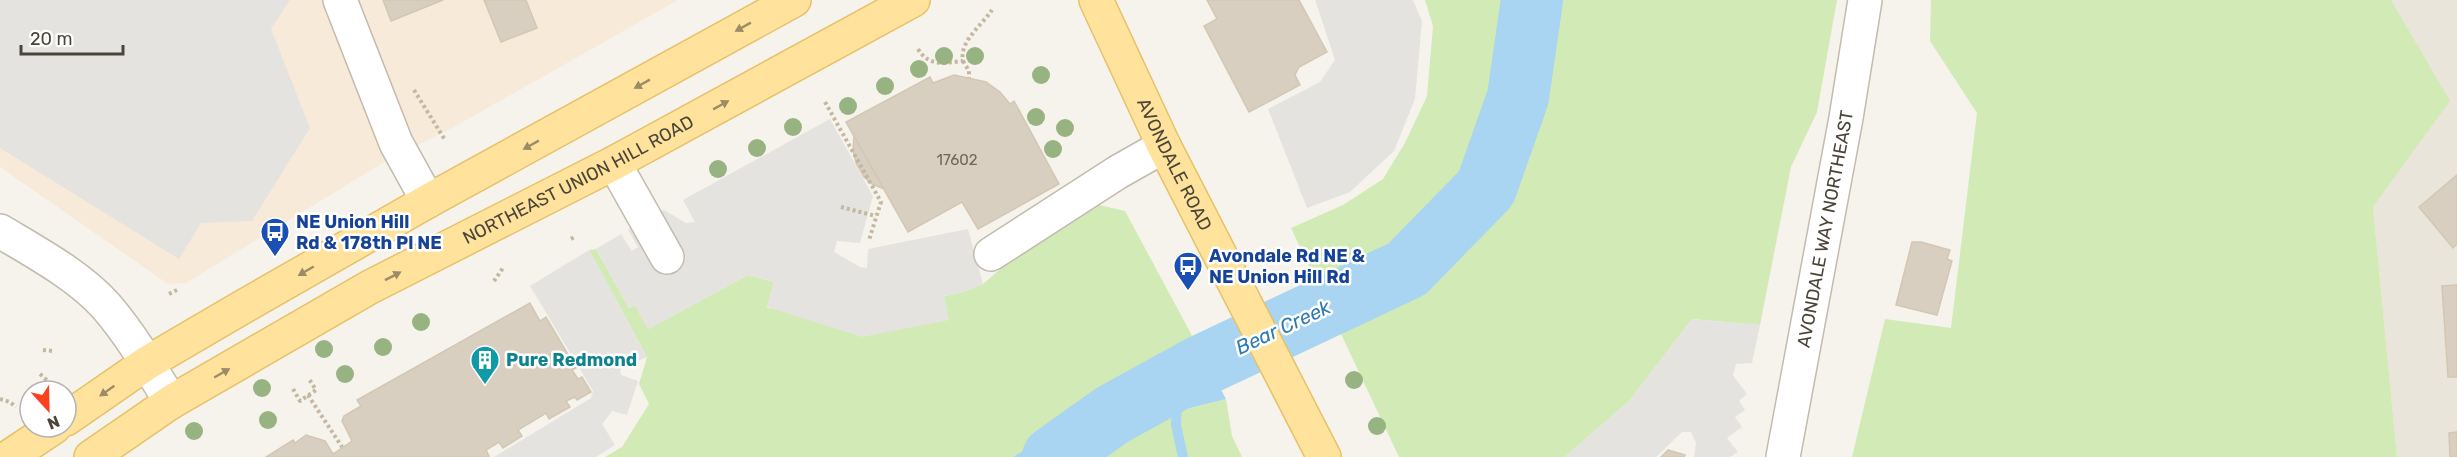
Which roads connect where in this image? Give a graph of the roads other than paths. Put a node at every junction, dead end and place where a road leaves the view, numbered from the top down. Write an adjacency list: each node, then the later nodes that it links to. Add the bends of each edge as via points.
1 (340, 0): 8 (street, via 396,143)
2 (794, 0): 8 (main road, one-way to 8)
3 (913, 0): 7 (main road, NORTHEAST UNION HILL ROAD, one-way to 3)
4 (1096, 0): 6 (main road, AVONDALE ROAD)
5 (1865, 0): 19 (street, AVONDALE WAY NORTHEAST)
6 (1164, 146): 10 (street); 16 (main road, AVONDALE ROAD)
7 (614, 163): 11 (street); 13 (main road, NORTHEAST UNION HILL ROAD, one-way to 7, via 370,287)
8 (428, 201): 12 (main road, one-way to 12)
9 (0, 231): 12 (street, via 60,268 104,305)
10 (991, 254)
11 (667, 257)
12 (147, 363): 13 (street); 14 (main road, one-way to 14)
13 (171, 402): 18 (main road, NORTHEAST UNION HILL ROAD)
14 (78, 411)
15 (36, 439): 17 (main road)
16 (1325, 456)
17 (9, 457)
18 (91, 457)
19 (1784, 457)

